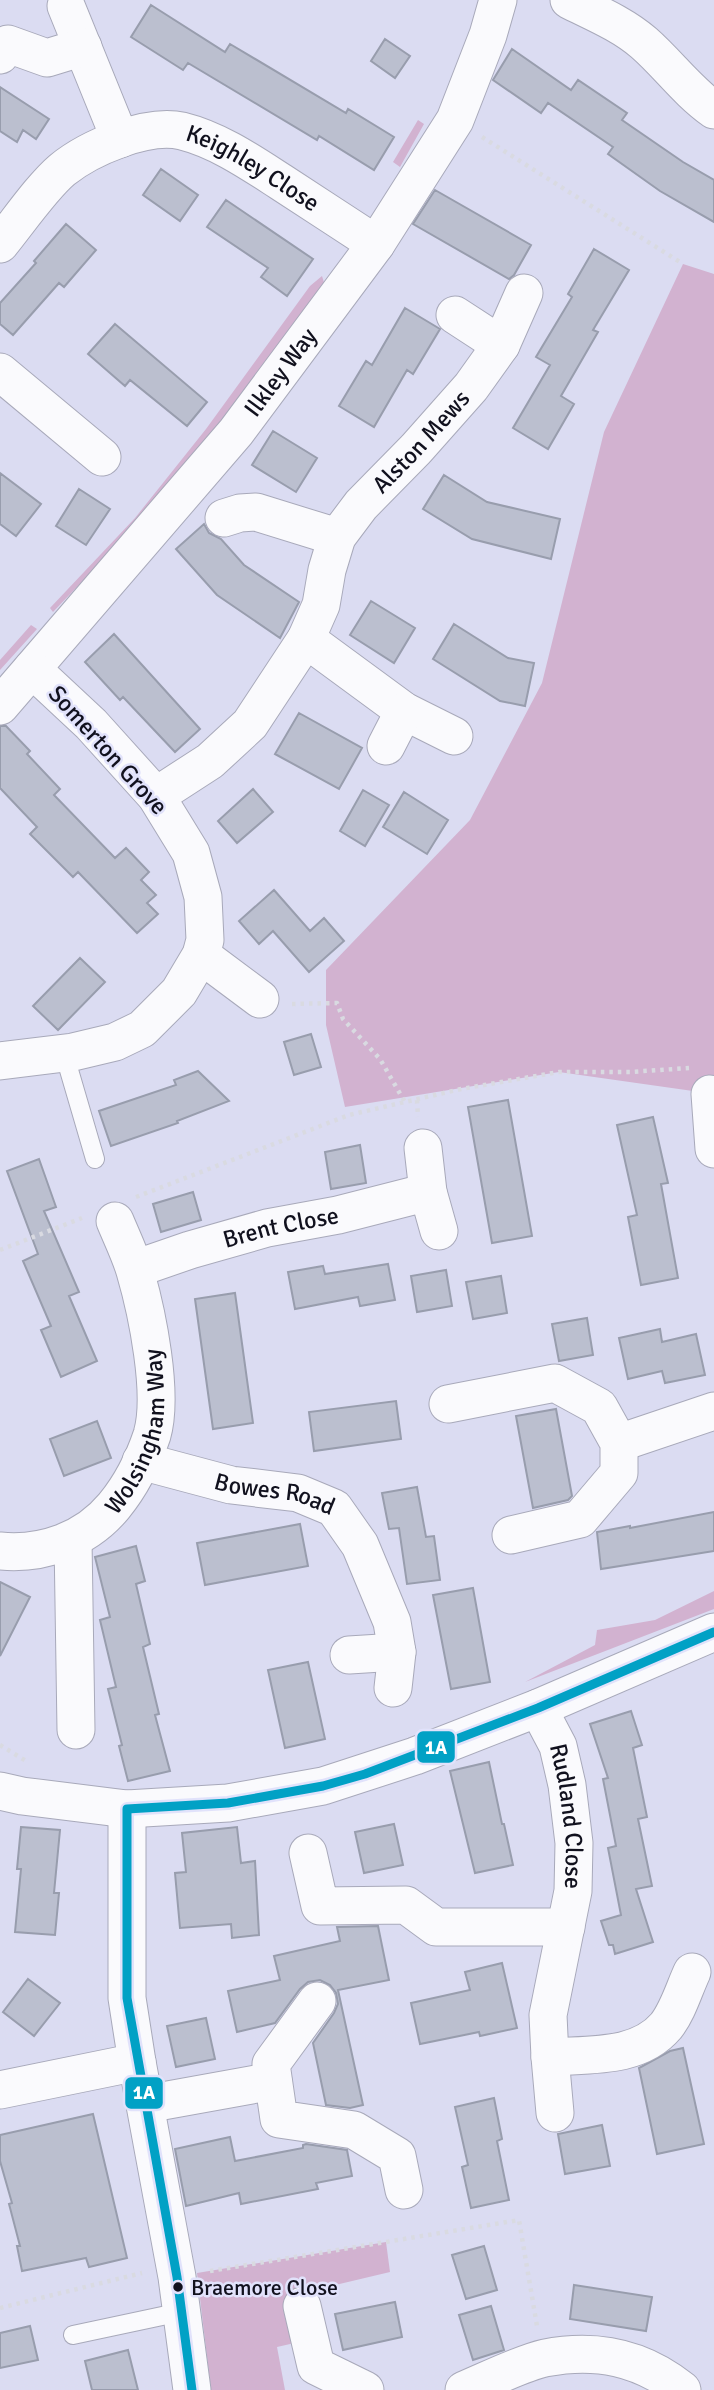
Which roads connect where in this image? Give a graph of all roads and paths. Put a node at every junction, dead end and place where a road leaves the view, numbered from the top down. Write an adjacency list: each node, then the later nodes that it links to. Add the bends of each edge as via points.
1 (498, 0): 7 (street, Ilkley Way)
2 (569, 0): 6 (street, via 620,25)
3 (66, 6): 4 (street)
4 (83, 47): 5 (street, via 47,58 8,44); 8 (street)
5 (0, 55)
6 (714, 110)
7 (455, 120): 10 (street, Ilkley Way); 11 (path)
8 (120, 139): 9 (street, Keighley Close, via 60,172); 10 (street, Keighley Close, via 160,129 204,138 238,154)
9 (0, 244)
10 (376, 244): 20 (street, Ilkley Way, via 236,432)
11 (683, 264)
12 (524, 293): 14 (street, Alston Mews)
13 (455, 315): 14 (street)
14 (501, 345): 18 (street, Alston Mews, via 471,387)
15 (0, 372): 16 (street)
16 (102, 457)
17 (224, 518): 18 (street, via 256,512)
18 (337, 537): 19 (street, Alston Mews, via 321,605)
19 (306, 639): 22 (street); 25 (street, Alston Mews, via 250,724 210,761)
20 (32, 669): 21 (street, Ilkley Way); 25 (street, Somerton Grove, via 91,724)
21 (0, 706)
22 (404, 711): 23 (street); 24 (street)
23 (454, 736)
24 (386, 746)
25 (156, 796): 26 (street, Somerton Grove, via 191,853 203,897)
26 (201, 955): 27 (street); 28 (street, Somerton Grove, via 179,992 142,1029 115,1042)
27 (260, 999): 31 (path, via 337,1003 343,1019 380,1059)
28 (64, 1053): 29 (street, Somerton Grove); 35 (lane)
29 (0, 1061)
30 (702, 1081): 31 (path, via 630,1072 559,1072); 32 (street)
31 (406, 1104): 37 (path, via 349,1115)
32 (714, 1144): 34 (street)
33 (423, 1148): 36 (street)
34 (714, 1149)
35 (94, 1159)
36 (428, 1192): 38 (street); 40 (street, Brent Close, via 267,1228)
37 (112, 1212): 39 (path); 40 (street, Wolsingham Way)
38 (439, 1231)
39 (0, 1250)
40 (135, 1269): 44 (street, Wolsingham Way, via 147,1318 155,1403 152,1433)
41 (448, 1404): 43 (street, via 555,1383 599,1406)
42 (714, 1411): 43 (street)
43 (618, 1443): 45 (street, via 620,1473 580,1519)
44 (141, 1461): 46 (street, Wolsingham Way, via 131,1485 103,1520); 49 (street, Bowes Road, via 231,1485 298,1493 334,1508 360,1545 392,1622)
45 (511, 1535)
46 (73, 1539): 47 (street, Wolsingham Way, via 35,1551); 53 (street, Wolsingham Way, via 61,1692)
47 (0, 1551)
48 (714, 1632): 52 (street)
49 (397, 1652): 50 (street); 51 (street, Bowes Road)
50 (349, 1655)
51 (393, 1688)
52 (538, 1708): 55 (street, via 323,1786 228,1803); 57 (street, Rudland Close, via 558,1746 567,1786 573,1891)
53 (76, 1730)
54 (0, 1791): 55 (street)
55 (127, 1809): 61 (street, via 127,1998)
56 (308, 1853): 57 (street, via 320,1906 405,1905 436,1927)
57 (566, 1927): 60 (street, Rudland Close, via 548,2015)
58 (692, 1972): 60 (street, via 674,2013 652,2039 623,2051)
59 (317, 2001): 62 (street, via 271,2064)
60 (550, 2057): 65 (street, Rudland Close)
61 (137, 2062): 63 (street); 64 (street)
62 (273, 2081): 64 (street); 66 (street, via 279,2119 354,2130 397,2156)
63 (0, 2090)
64 (146, 2104): 67 (street)
65 (555, 2113)
66 (404, 2190)
67 (179, 2294): 69 (path, via 143,2273); 70 (lane); 71 (path, via 519,2220); 72 (street)
68 (302, 2306): 73 (street, via 316,2366)
69 (0, 2308)
70 (73, 2335)
71 (543, 2358): 74 (street); 75 (street, via 592,2354 638,2362)
72 (192, 2390)
73 (365, 2390)
74 (464, 2390)
75 (682, 2390)

